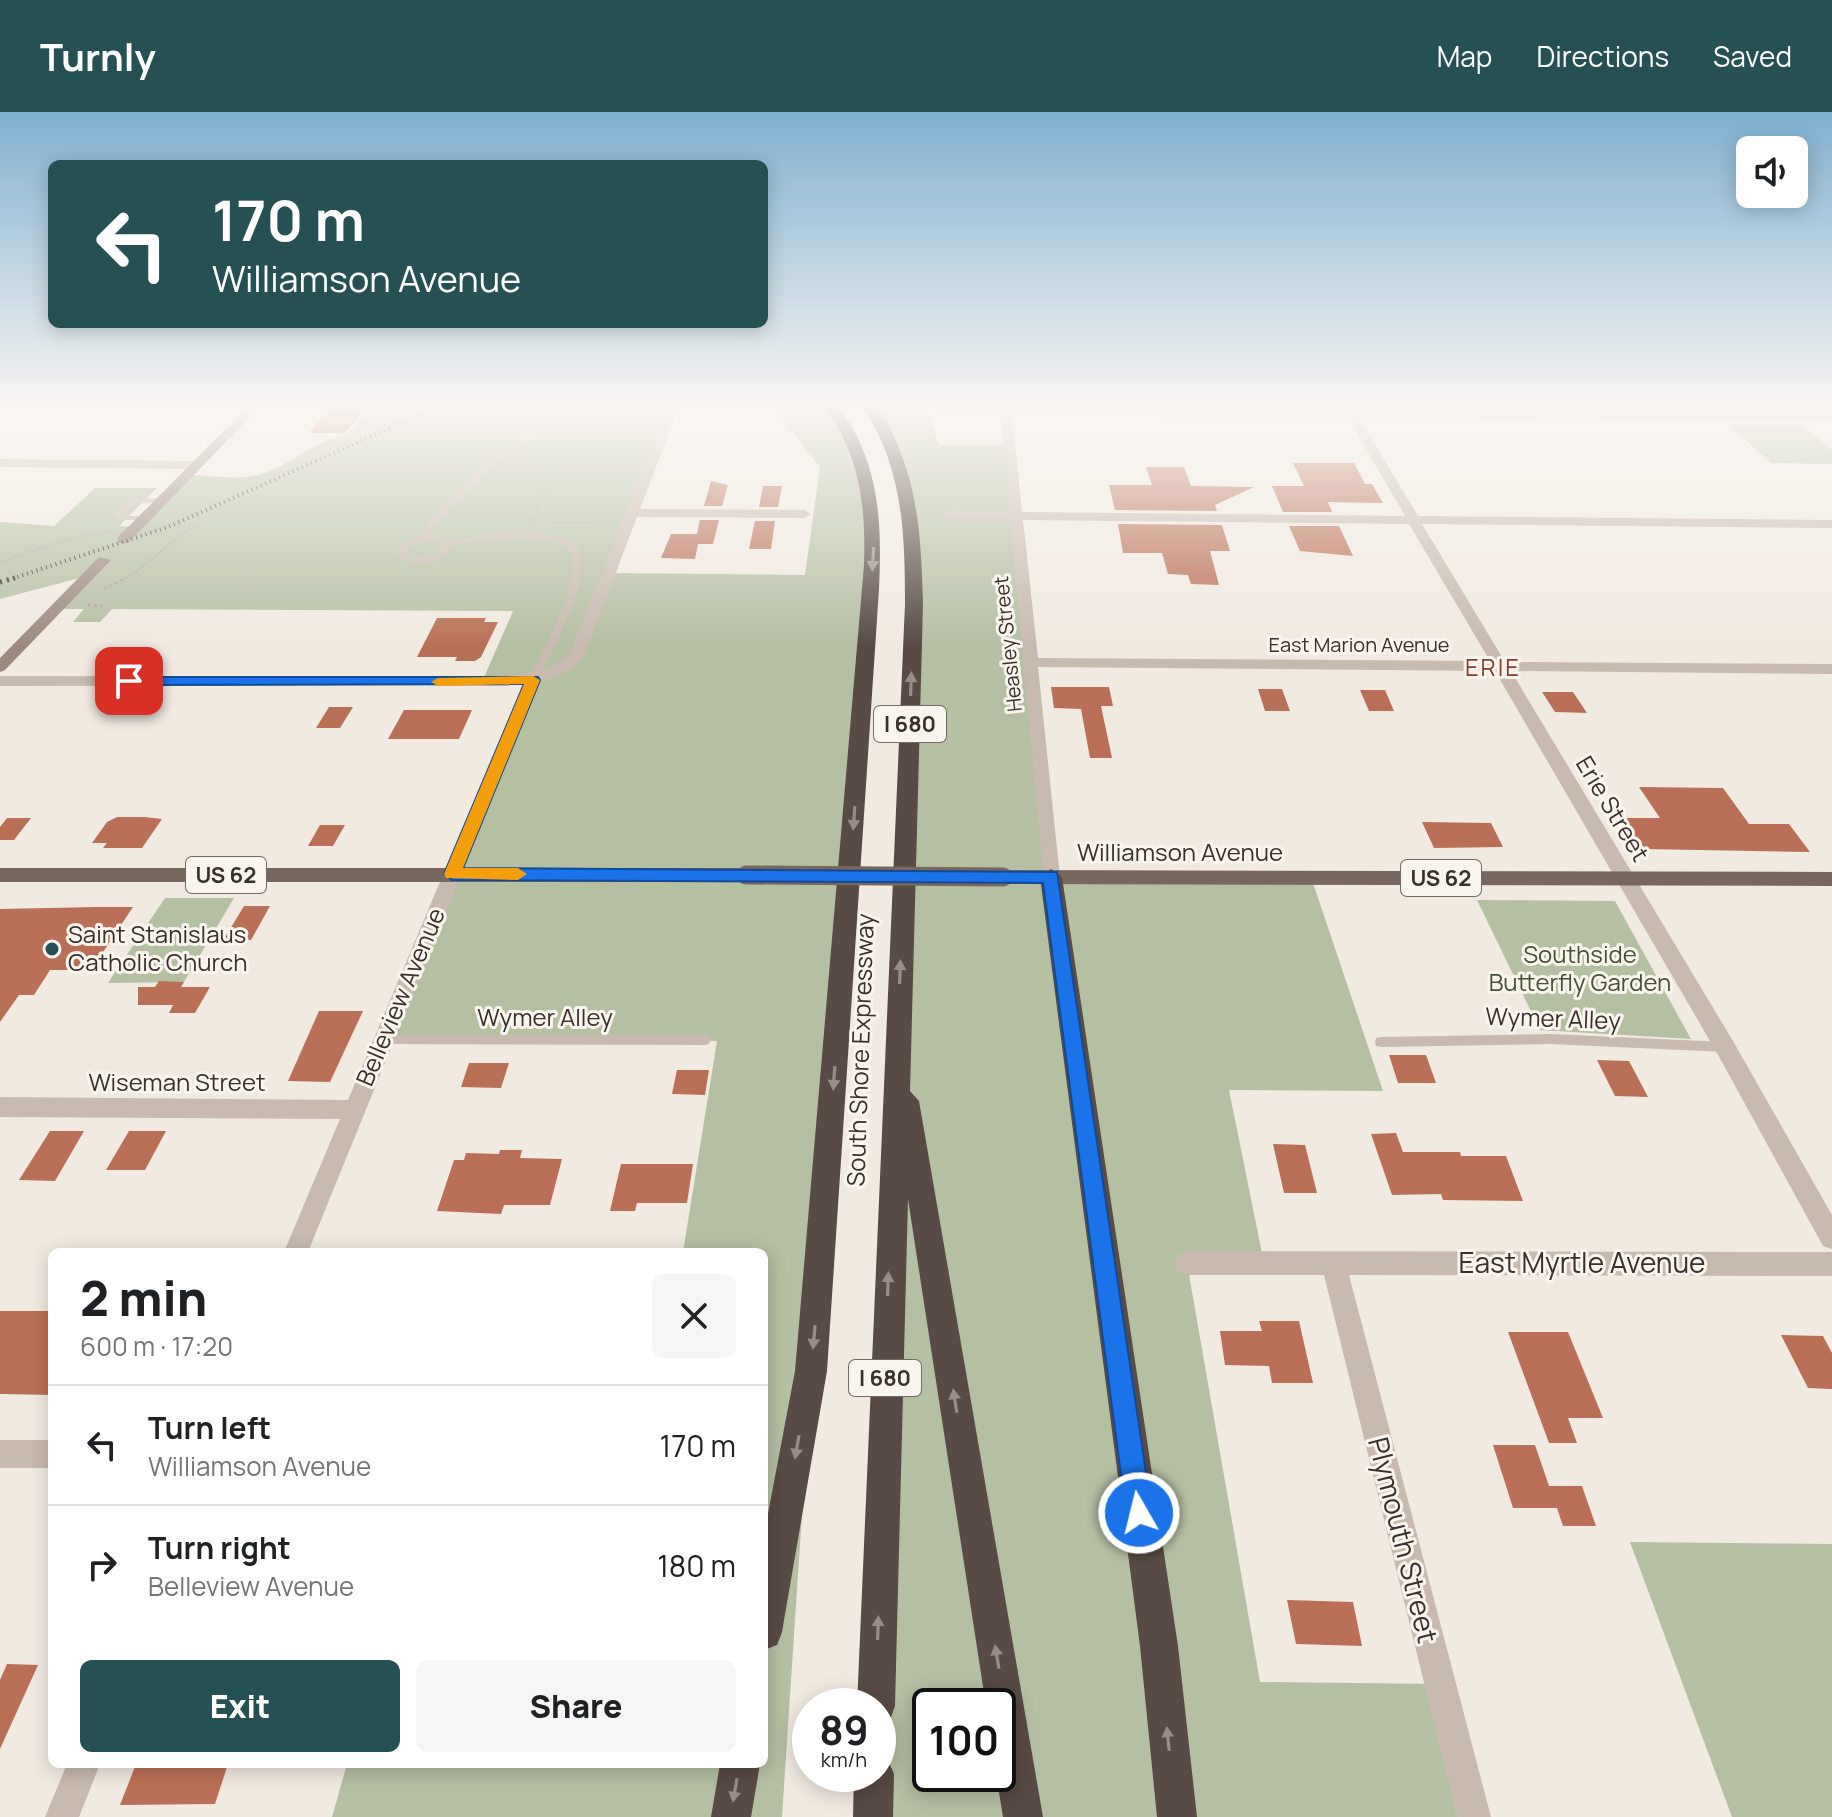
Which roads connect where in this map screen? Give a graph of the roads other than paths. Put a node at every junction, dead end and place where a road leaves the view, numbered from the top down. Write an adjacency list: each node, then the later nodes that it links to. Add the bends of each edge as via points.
1 (175, 487): 8 (main road)
2 (469, 487): 17 (lane, via 428,528)
3 (642, 487): 9 (street)
4 (870, 487): 45 (highway, South Shore Expressway / I 680, one-way to 45, via 874,547 811,1371)
5 (906, 487): 35 (highway, South Shore Expressway / I 680, one-way to 5, via 914,604 914,540)
6 (1013, 487): 12 (street, Heasley Street)
7 (1394, 487): 14 (street, Erie Street)
8 (162, 500): 13 (main road); 13 (lane, via 138,501 118,512 122,518)
9 (632, 513): 10 (street); 24 (street, via 577,654 564,669)
10 (805, 514)
11 (949, 515): 12 (street)
12 (1015, 516): 14 (street); 20 (street, Heasley Street)
13 (145, 518): 16 (main road)
14 (1414, 520): 15 (street); 21 (street, Erie Street)
15 (1832, 524)
16 (127, 536)
17 (426, 539): 18 (lane); 18 (lane, via 406,546 402,556 411,561 434,558)
18 (447, 544): 24 (lane, via 529,535 575,548 579,560 574,585)
19 (104, 560): 22 (main road)
20 (1030, 662): 21 (street, East Marion Avenue); 28 (street, Heasley Street)
21 (1500, 666): 23 (street, East Marion Avenue); 29 (street, Erie Street)
22 (0, 667)
23 (1832, 669)
24 (533, 680): 25 (street); 26 (street, Belleview Avenue)
25 (0, 681)
26 (452, 874): 27 (main road, Williamson Avenue / US 62); 28 (main road, Williamson Avenue / US 62, bridge); 31 (street, Belleview Avenue)
27 (0, 875)
28 (1051, 877): 29 (main road, Williamson Avenue / US 62); 54 (highway, one-way to 28, via 1159,1646)
29 (1626, 878): 30 (main road, Williamson Avenue / US 62); 34 (street, Erie Street)
30 (1832, 879)
31 (384, 1039): 32 (lane, Wymer Alley); 37 (street, Belleview Avenue)
32 (705, 1040)
33 (1381, 1042): 34 (lane, Wymer Alley, via 1551,1039)
34 (1725, 1047): 38 (street, Erie Street)
35 (897, 1050): 46 (highway, South Shore Expressway / I 680, one-way to 35); 53 (highway, one-way to 35)
36 (0, 1107): 37 (street, Wiseman Street)
37 (354, 1110): 39 (street, Belleview Avenue)
38 (1832, 1238)
39 (298, 1248)
40 (1333, 1262): 41 (street, East Myrtle Avenue); 42 (street, East Myrtle Avenue); 55 (street, Plymouth Street)
41 (1187, 1263)
42 (1832, 1264)
43 (0, 1454): 44 (street)
44 (48, 1454)
45 (768, 1610)
46 (877, 1688)
47 (82, 1768): 50 (street)
48 (739, 1768): 51 (highway, one-way to 51)
49 (874, 1792): 52 (highway)
50 (62, 1817)
51 (731, 1817)
52 (873, 1817)
53 (1023, 1817)
54 (1177, 1817)
55 (1474, 1817)

